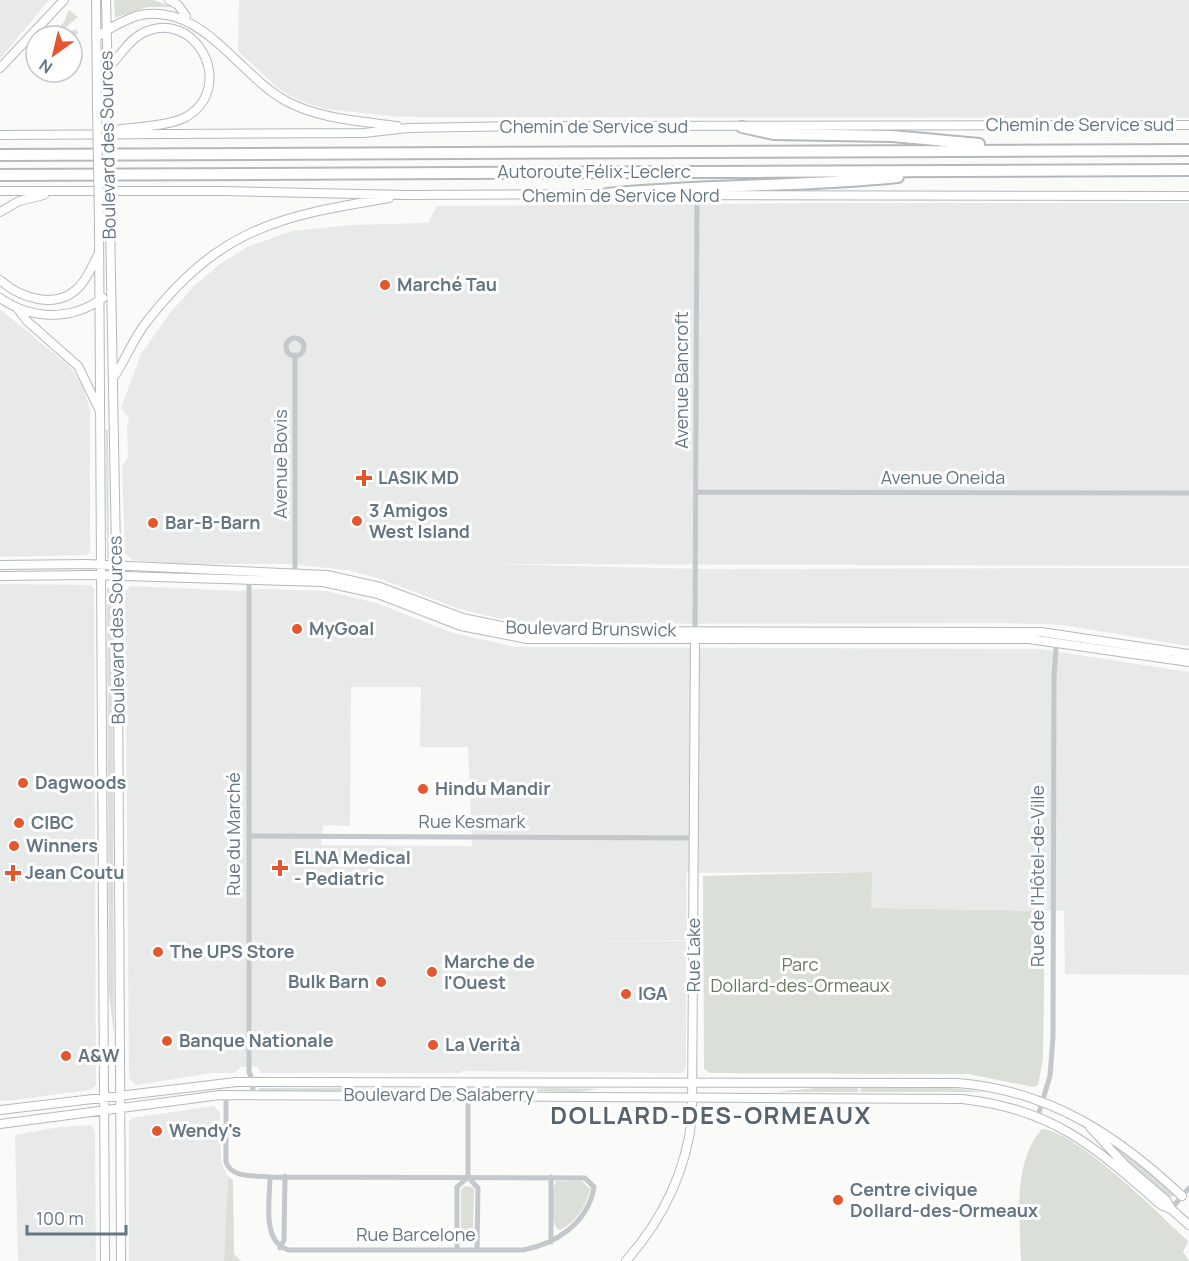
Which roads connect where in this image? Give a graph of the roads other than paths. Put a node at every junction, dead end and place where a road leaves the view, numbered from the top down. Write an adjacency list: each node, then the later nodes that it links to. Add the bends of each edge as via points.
1 (64, 0): 9 (main road)
2 (96, 0): 7 (main road, Boulevard des Sources)
3 (106, 0): 6 (main road, Boulevard des Sources)
4 (169, 0): 5 (main road)
5 (186, 17): 6 (main road, via 149,12); 12 (main road, via 268,89 297,107)
6 (106, 29): 7 (main road); 8 (main road, Boulevard des Sources)
7 (96, 38): 28 (main road, Boulevard des Sources, bridge)
8 (109, 67): 13 (main road, via 136,37 167,28 184,33 200,46 210,77 202,102 186,117); 30 (main road, Boulevard des Sources, bridge)
9 (0, 68)
10 (1189, 125): 11 (main road, Chemin de Service sud)
11 (742, 127): 12 (main road, Chemin de Service sud); 15 (highway, via 774,134 892,136)
12 (408, 128): 13 (main road, Chemin de Service sud, via 364,133)
13 (92, 134): 14 (main road, Chemin de Service sud)
14 (0, 135)
15 (1045, 150): 16 (highway, Autoroute Félix-Leclerc); 17 (highway, Autoroute Félix-Leclerc)
16 (1189, 150)
17 (0, 154)
18 (1189, 170): 19 (highway, Autoroute Félix-Leclerc)
19 (961, 171): 20 (highway, Autoroute Félix-Leclerc); 23 (highway, via 828,184 681,186)
20 (0, 175)
21 (0, 191): 22 (main road)
22 (54, 193): 24 (main road, Chemin de Service Nord); 27 (main road, via 19,201)
23 (607, 194): 24 (main road, Chemin de Service Nord); 25 (main road, Chemin de Service Nord)
24 (405, 195): 35 (main road, via 284,219 231,242 208,258 148,319)
25 (697, 196): 26 (main road, Chemin de Service Nord); 37 (street, Avenue Bancroft)
26 (1189, 196)
27 (0, 212)
28 (99, 254): 29 (main road, via 81,285 59,298 26,296); 32 (main road, Boulevard des Sources)
29 (0, 280)
30 (111, 292): 32 (main road); 35 (main road, Boulevard des Sources)
31 (0, 298): 33 (main road)
32 (100, 300): 33 (main road, via 57,315); 36 (main road, Boulevard des Sources)
33 (18, 309): 36 (main road, via 78,366)
34 (295, 355): 42 (street, Avenue Bovis)
35 (112, 379): 41 (main road, Boulevard des Sources)
36 (99, 409): 40 (main road, Boulevard des Sources)
37 (697, 492): 38 (street, Avenue Oneida); 47 (street, Avenue Bancroft)
38 (1189, 493)
39 (0, 565): 40 (main road, Boulevard Brunswick)
40 (101, 565): 41 (main road, Boulevard Brunswick); 44 (main road, Boulevard des Sources)
41 (116, 566): 45 (main road, Boulevard des Sources); 46 (main road, Boulevard Brunswick)
42 (296, 572): 46 (main road, Boulevard Brunswick); 47 (main road, Boulevard Brunswick, via 358,580 458,617 506,628)
43 (0, 576): 44 (main road, Boulevard Brunswick)
44 (101, 576): 45 (main road, Boulevard Brunswick); 61 (main road, Boulevard des Sources)
45 (117, 576): 46 (main road, Boulevard Brunswick); 59 (main road, Boulevard des Sources)
46 (249, 576): 47 (main road, Boulevard Brunswick, via 353,587 455,624 511,637); 51 (street, Rue du Marché)
47 (695, 635): 48 (main road, Boulevard Brunswick, via 1013,631); 52 (main road, Rue Lake)
48 (1056, 638): 49 (main road, Boulevard Brunswick); 50 (main road, Boulevard Brunswick); 62 (street, Rue de l'Hôtel-de-Ville, via 1053,1037)
49 (1189, 654)
50 (1189, 662)
51 (249, 836): 52 (street, Rue Kesmark); 53 (street, Rue du Marché, via 249,1072)
52 (694, 838): 55 (main road, Rue Lake)
53 (253, 1082): 54 (main road, Boulevard De Salaberry); 57 (street, Rue du Marché); 59 (main road, Boulevard De Salaberry)
54 (468, 1082): 55 (main road, Boulevard De Salaberry); 58 (street)
55 (694, 1082): 60 (main road, Rue Lake); 62 (main road, Boulevard De Salaberry, via 957,1083 999,1089)
56 (226, 1095): 57 (main road, Boulevard De Salaberry); 64 (main road, Boulevard De Salaberry); 72 (street, Rue Barcelone, via 228,1167 236,1174)
57 (253, 1095): 58 (main road, Boulevard De Salaberry)
58 (468, 1095): 60 (main road, Boulevard De Salaberry); 73 (street)
59 (120, 1096): 61 (main road, Boulevard De Salaberry); 64 (main road, Boulevard des Sources)
60 (694, 1096): 67 (main road, Boulevard De Salaberry, via 962,1098); 85 (main road, Rue Lake, via 689,1141 675,1186 657,1221)
61 (104, 1098): 63 (main road, Boulevard De Salaberry); 66 (main road, Boulevard des Sources)
62 (1043, 1102): 67 (street, Rue de l'Hôtel-de-Ville); 69 (main road, Boulevard De Salaberry)
63 (33, 1107): 65 (main road, Boulevard De Salaberry); 68 (main road)
64 (120, 1109): 66 (main road, Boulevard De Salaberry); 84 (main road, Boulevard des Sources)
65 (0, 1110)
66 (104, 1110): 68 (main road, Boulevard De Salaberry); 83 (main road, Boulevard des Sources)
67 (1038, 1116): 77 (main road, Boulevard De Salaberry, via 1083,1140 1161,1205)
68 (34, 1120): 70 (main road, Boulevard De Salaberry)
69 (1084, 1122): 76 (main road, Boulevard De Salaberry, via 1117,1140); 77 (main road, Boulevard De Salaberry)
70 (0, 1124)
71 (285, 1176): 72 (street, Rue Barcelone); 73 (street, Rue Barcelone); 80 (street, via 284,1240)
72 (270, 1177): 80 (street, via 271,1235)
73 (468, 1177): 74 (street, Rue Barcelone); 81 (street, via 457,1187); 82 (street, via 478,1188)
74 (551, 1177): 79 (street); 79 (street, Rue Barcelone, via 585,1178 594,1187 587,1209 577,1223)
75 (1189, 1188): 76 (street)
76 (1182, 1196): 77 (street)
77 (1171, 1209): 78 (main road, Boulevard De Salaberry)
78 (1189, 1225)
79 (551, 1242): 82 (street, Rue Barcelone, via 523,1250)
80 (280, 1248): 81 (street, Rue Barcelone)
81 (457, 1250): 82 (street, Rue Barcelone)
82 (477, 1250)
83 (105, 1261)
84 (121, 1261)
85 (626, 1261)

